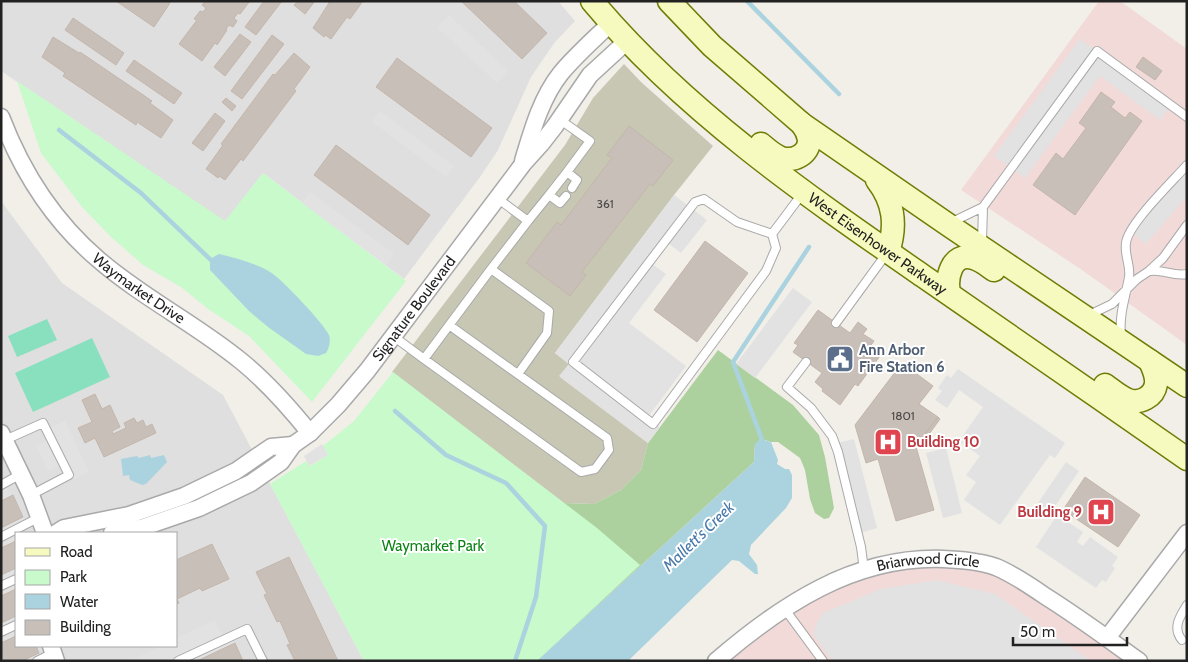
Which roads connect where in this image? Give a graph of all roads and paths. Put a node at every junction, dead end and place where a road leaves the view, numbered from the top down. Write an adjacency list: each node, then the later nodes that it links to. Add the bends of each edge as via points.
1 (592, 1): 3 (main road, West Eisenhower Parkway)
2 (670, 1): 8 (main road, via 712,46)
3 (611, 23): 4 (main road, West Eisenhower Parkway); 9 (street, Signature Boulevard, via 560,74 538,115)
4 (634, 48): 7 (street, Signature Boulevard, via 590,75); 8 (main road, via 671,66 780,158 799,157 806,151 809,137); 14 (main road, West Eisenhower Parkway, via 724,130)
5 (1, 117): 41 (street, Waymarket Drive, via 28,178 75,237 126,281 242,362 268,385)
6 (1187, 117): 18 (lane, via 1097,52)
7 (559, 120): 9 (street, Signature Boulevard); 11 (lane, via 590,141)
8 (802, 124): 12 (main road)
9 (523, 164): 17 (street, Signature Boulevard)
10 (1187, 165): 28 (lane, via 1135,223 1126,242 1130,271)
11 (567, 172): 13 (lane, via 577,180); 15 (lane)
12 (870, 172): 20 (main road); 24 (main road, via 886,191 891,205 892,238)
13 (572, 188)
14 (804, 192): 22 (lane); 24 (main road, West Eisenhower Parkway)
15 (549, 195): 16 (lane, via 560,203); 19 (lane)
16 (566, 196)
17 (497, 198): 19 (lane); 34 (street, Signature Boulevard)
18 (983, 207): 20 (lane); 23 (lane)
19 (528, 221): 25 (lane)
20 (947, 224): 23 (main road)
21 (1187, 225): 26 (lane, via 1163,258)
22 (772, 234): 22 (lane, via 737,222 704,199 694,202 573,362 653,424 766,271 776,248)
23 (982, 248): 31 (main road)
24 (888, 252): 29 (main road, West Eisenhower Parkway); 32 (lane)
25 (492, 268): 33 (lane); 39 (lane, via 549,311 547,333)
26 (1149, 271): 27 (lane); 28 (lane)
27 (1187, 274)
28 (1127, 290): 31 (lane, via 1112,304); 35 (lane, via 1120,321)
29 (949, 293): 30 (main road, West Eisenhower Parkway); 35 (main road, via 948,275 955,262 964,257 974,258 1090,336)
30 (968, 308): 37 (main road, via 1012,321 1126,400 1135,402 1153,392 1156,383); 44 (main road, West Eisenhower Parkway)
31 (1085, 317): 35 (main road)
32 (836, 323)
33 (449, 325): 36 (lane); 39 (lane)
34 (393, 336): 36 (lane); 41 (street, Signature Boulevard, via 338,405)
35 (1122, 342): 37 (main road)
36 (424, 359): 39 (lane, via 582,472 595,469 609,450 608,438)
37 (1150, 361): 40 (main road)
38 (806, 362): 54 (lane, via 787,387 811,408 832,436 861,546)
39 (518, 374)
40 (1187, 386)
41 (310, 432): 43 (street, Signature Boulevard)
42 (3, 437): 45 (street); 47 (lane, via 43,423 69,475)
43 (293, 445): 50 (street, Signature Boulevard, via 271,447 236,471 184,496 129,516 64,528); 51 (street, Signature Boulevard, via 281,462 251,483 198,508 144,527)
44 (1187, 459)
45 (22, 474): 46 (lane); 47 (street)
46 (1, 485)
47 (31, 495): 48 (street)
48 (40, 517): 49 (street); 53 (lane)
49 (45, 532)
50 (58, 532)
51 (117, 532)
52 (1187, 533): 61 (street)
53 (1, 537)
54 (864, 570): 58 (street, Briarwood Circle, via 826,585); 61 (street, Briarwood Circle, via 896,561 931,559 965,560 995,567 1034,588)
55 (15, 579): 56 (lane)
56 (1, 586)
57 (1187, 605): 62 (lane, via 1176,628)
58 (784, 608): 67 (street, Briarwood Circle); 68 (lane)
59 (15, 625): 60 (lane)
60 (1, 632)
61 (1107, 638): 69 (street, Briarwood Circle)
62 (1182, 640)
63 (54, 653): 64 (lane)
64 (37, 661)
65 (178, 661): 66 (lane, via 246,629)
66 (263, 661)
67 (716, 661)
68 (823, 661)
69 (1139, 661)

